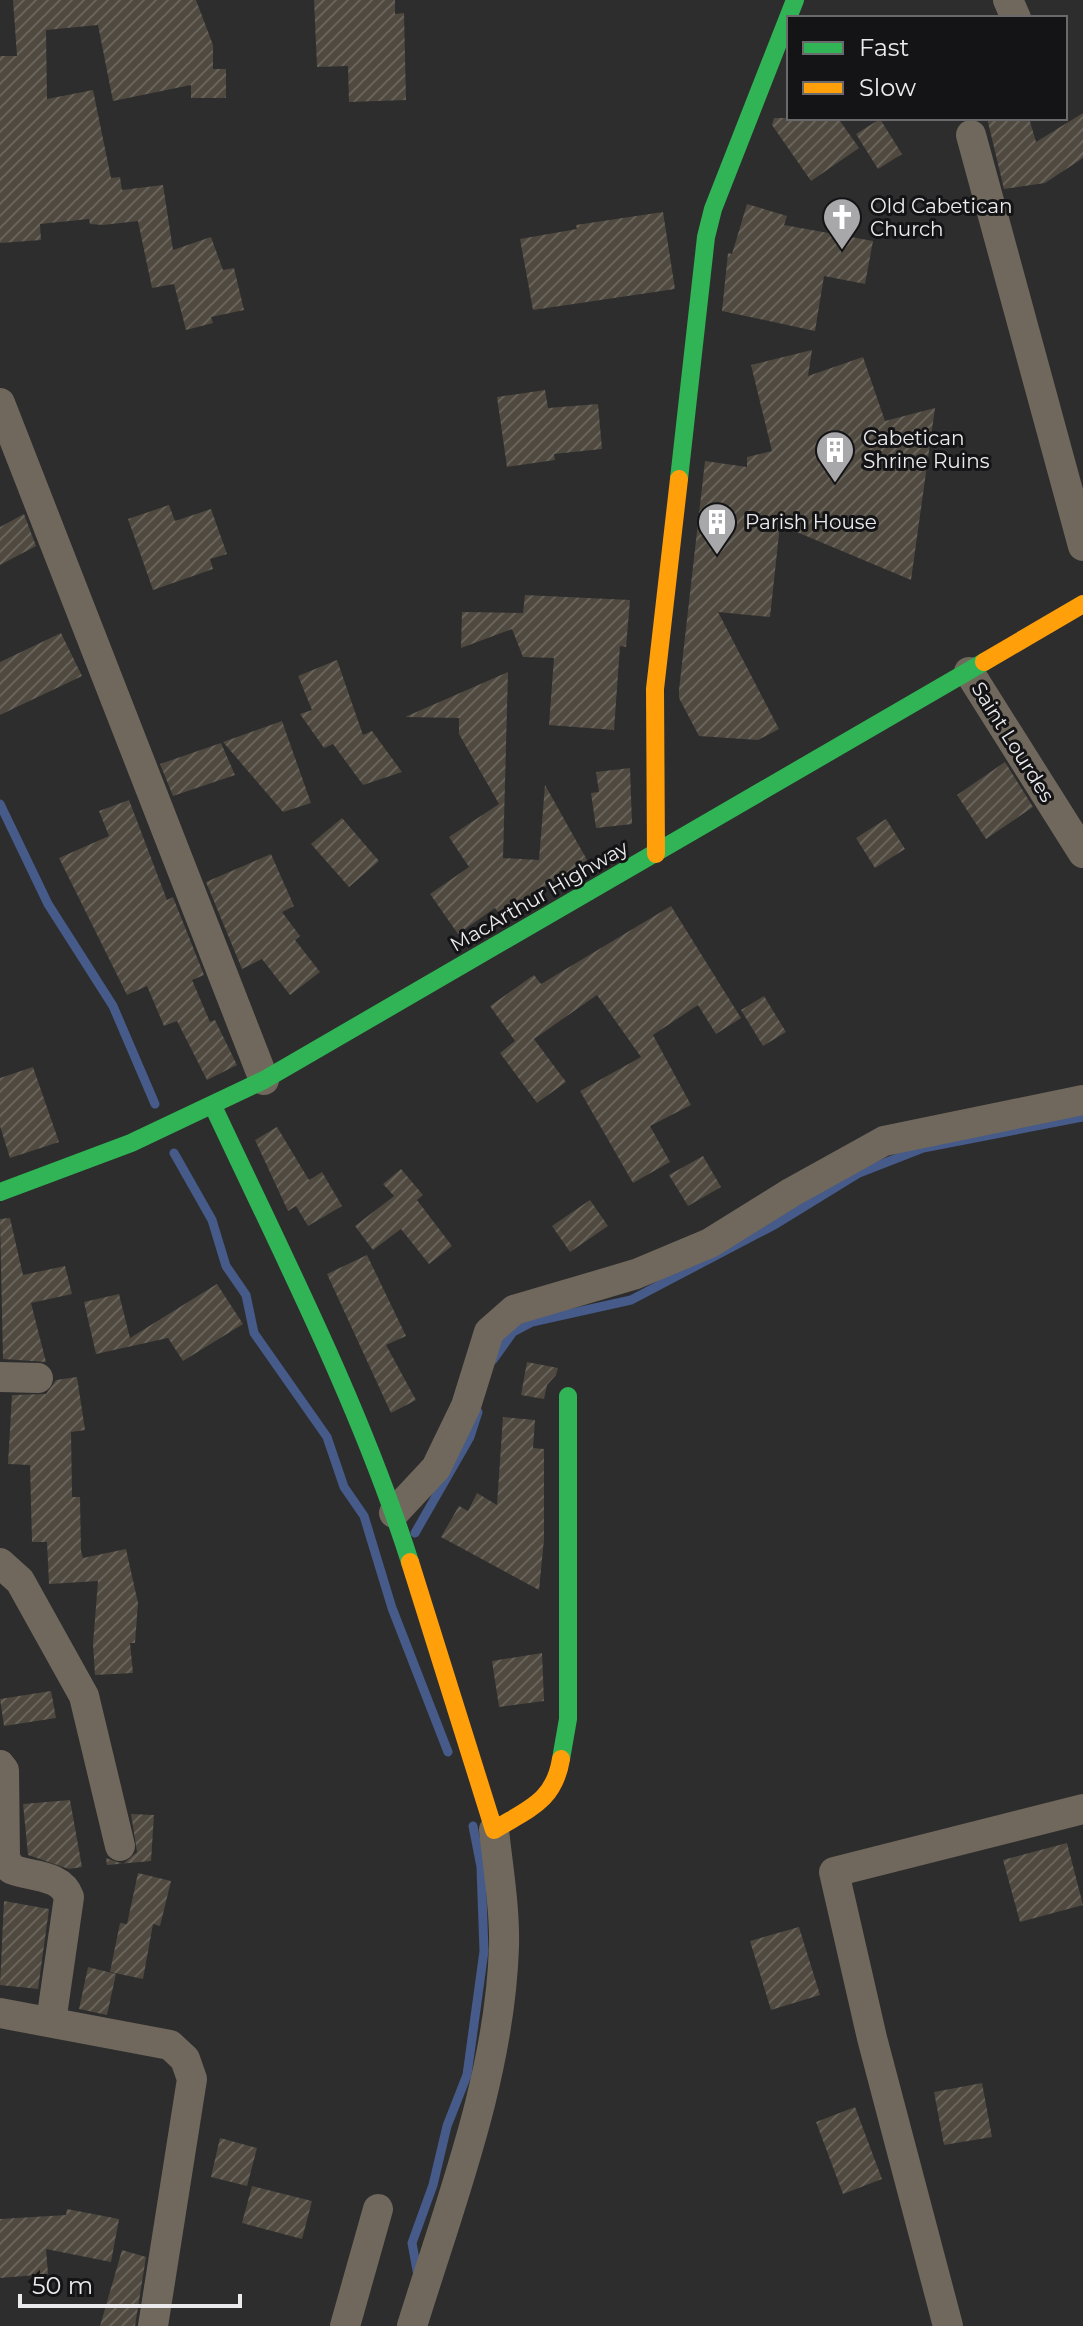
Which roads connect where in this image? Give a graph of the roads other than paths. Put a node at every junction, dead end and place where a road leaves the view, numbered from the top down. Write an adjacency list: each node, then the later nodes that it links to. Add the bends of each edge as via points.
1 (787, 20): 8 (street, via 706,237 655,689)
2 (971, 135): 4 (street)
3 (0, 403): 9 (street)
4 (1083, 546)
5 (1083, 604): 6 (street, MacArthur Highway)
6 (969, 672): 7 (street, Saint Lourdes); 8 (street, MacArthur Highway)
7 (1083, 853)
8 (656, 854): 9 (street, MacArthur Highway)
9 (264, 1080): 11 (street, MacArthur Highway)
10 (1083, 1100): 16 (street, via 884,1141 710,1243 636,1274 514,1310 489,1332 466,1406 436,1468)
11 (213, 1106): 12 (street, MacArthur Highway); 16 (street, via 321,1336)
12 (0, 1192)
13 (0, 1377): 14 (street)
14 (38, 1378)
15 (568, 1396): 20 (street, via 568,1719 558,1779 547,1797)
16 (397, 1522): 20 (street)
17 (0, 1563): 21 (street, via 20,1581 84,1696)
18 (0, 1765): 23 (street, via 5,1858 11,1869 58,1881 69,1897)
19 (1083, 1809): 28 (street, via 834,1872)
20 (494, 1830): 27 (street, via 504,1945 492,2045 471,2137)
21 (120, 1846)
22 (0, 2013): 23 (street)
23 (51, 2022): 25 (street, via 170,2045 185,2059 192,2079)
24 (378, 2209): 26 (street)
25 (153, 2326)
26 (345, 2326)
27 (412, 2326)
28 (948, 2326)

